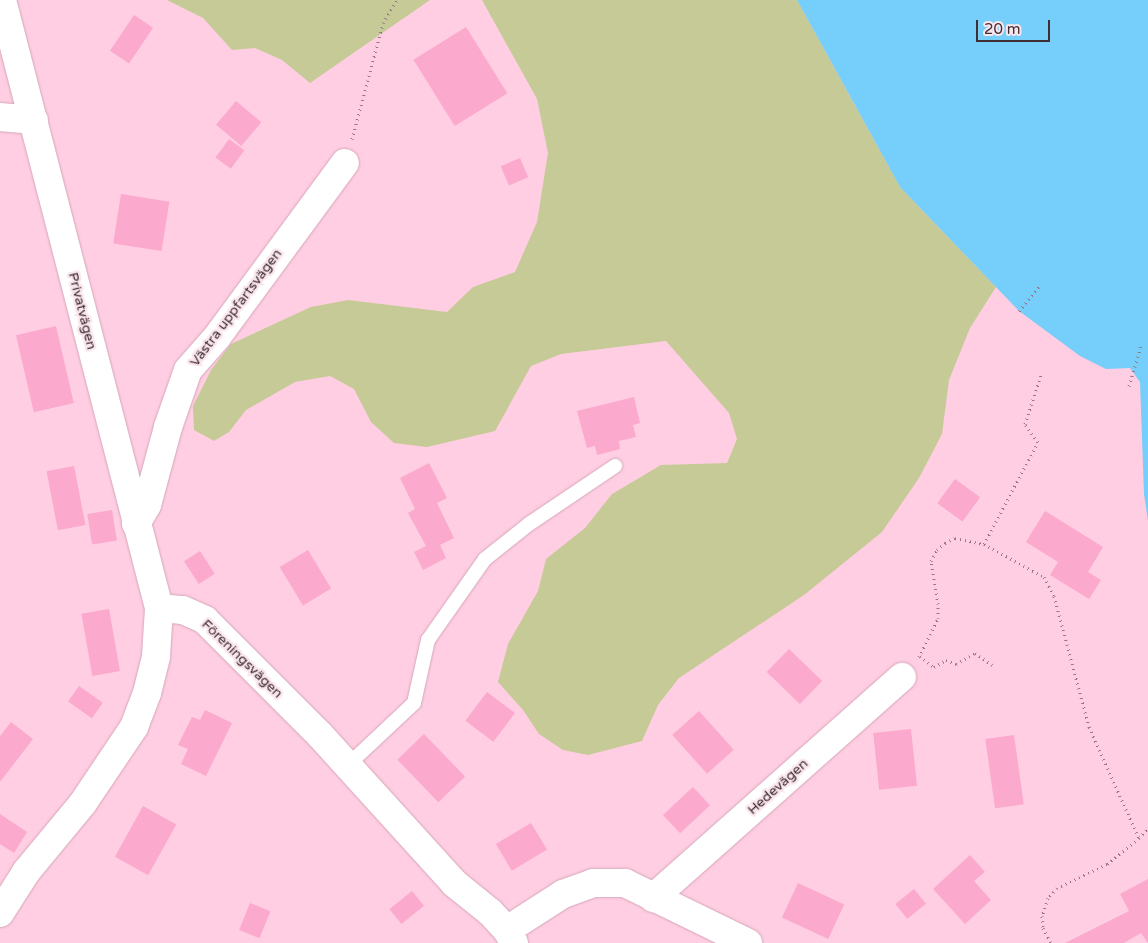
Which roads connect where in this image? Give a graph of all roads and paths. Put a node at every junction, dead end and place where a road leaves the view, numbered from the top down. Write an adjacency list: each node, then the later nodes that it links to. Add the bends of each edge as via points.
1 (397, 0): 5 (path, via 383,23)
2 (7, 4): 4 (street, Privatvägen)
3 (0, 118): 4 (street)
4 (34, 120): 12 (street, Privatvägen)
5 (345, 164): 12 (street, Västra uppfartsvägen, via 188,370 146,505)
6 (1039, 286): 7 (path)
7 (1018, 311)
8 (1141, 346): 10 (path)
9 (1041, 375): 13 (path, via 1025,424 1038,442)
10 (1129, 386)
11 (615, 466): 18 (lane, via 529,524 485,560 428,640 414,703)
12 (136, 524): 14 (street, Privatvägen)
13 (984, 544): 15 (path, via 955,538 937,550 931,561 931,574 938,618); 20 (path, via 1044,577 1054,596 1089,727)
14 (159, 608): 18 (street, Föreningsvägen, via 183,610 205,620); 22 (street, via 156,656 134,727 83,803 26,872)
15 (920, 656): 16 (path, via 934,668 946,660 956,664 975,653); 17 (path)
16 (992, 665)
17 (902, 677): 21 (street, Hedevägen)
18 (349, 764): 23 (street, Föreningsvägen, via 454,883 490,912)
19 (1148, 828): 20 (path)
20 (1139, 838): 25 (path, via 1107,864 1057,888 1048,898 1042,922)
21 (654, 898): 23 (street, via 625,883 593,883 563,894); 24 (street)
22 (0, 913)
23 (511, 937)
24 (748, 943)
25 (1051, 943)

